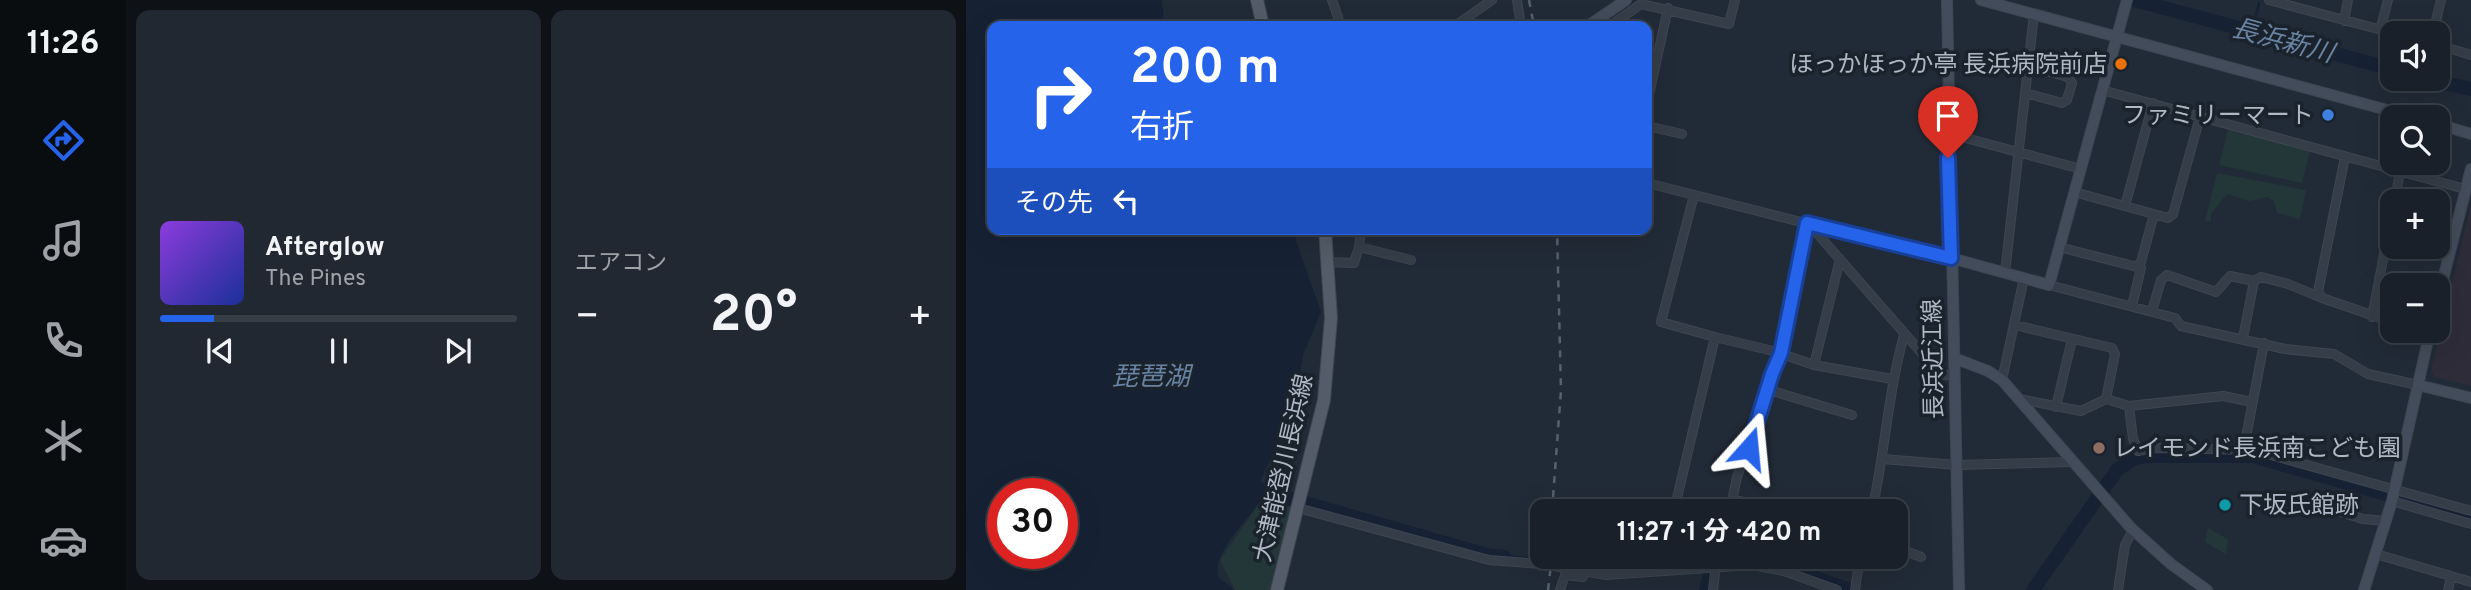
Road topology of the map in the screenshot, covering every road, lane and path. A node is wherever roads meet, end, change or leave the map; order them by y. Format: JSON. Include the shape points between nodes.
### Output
{"nodes":[{"id":1,"x":1257,"y":0,"type":"edge"},
{"id":2,"x":1332,"y":0,"type":"edge"},
{"id":3,"x":1492,"y":0,"type":"edge"},
{"id":4,"x":1517,"y":0,"type":"edge"},
{"id":5,"x":1626,"y":0,"type":"edge"},
{"id":6,"x":1735,"y":0,"type":"edge"},
{"id":7,"x":1947,"y":0,"type":"edge"},
{"id":8,"x":1981,"y":0,"type":"edge"},
{"id":9,"x":2127,"y":0,"type":"edge"},
{"id":10,"x":2269,"y":0,"type":"edge"},
{"id":11,"x":2308,"y":0,"type":"edge"},
{"id":12,"x":2348,"y":0,"type":"edge"},
{"id":13,"x":2388,"y":0,"type":"edge"},
{"id":14,"x":2441,"y":0,"type":"edge"},
{"id":15,"x":1668,"y":8,"type":"junction"},
{"id":16,"x":2305,"y":10,"type":"junction"},
{"id":17,"x":2034,"y":14,"type":"junction"},
{"id":18,"x":1262,"y":21,"type":"edge"},
{"id":19,"x":1339,"y":21,"type":"edge"},
{"id":20,"x":1462,"y":21,"type":"edge"},
{"id":21,"x":1520,"y":21,"type":"edge"},
{"id":22,"x":1595,"y":21,"type":"edge"},
{"id":23,"x":1617,"y":21,"type":"edge"},
{"id":24,"x":2344,"y":21,"type":"junction"},
{"id":25,"x":2382,"y":21,"type":"edge"},
{"id":26,"x":2436,"y":21,"type":"edge"},
{"id":27,"x":2380,"y":30,"type":"edge"},
{"id":28,"x":2119,"y":31,"type":"junction"},
{"id":29,"x":2450,"y":49,"type":"edge"},
{"id":30,"x":2471,"y":55,"type":"edge"},
{"id":31,"x":2028,"y":66,"type":"junction"},
{"id":32,"x":1652,"y":81,"type":"edge"},
{"id":33,"x":2102,"y":90,"type":"junction"},
{"id":34,"x":2025,"y":93,"type":"junction"},
{"id":35,"x":2153,"y":103,"type":"junction"},
{"id":36,"x":2380,"y":107,"type":"edge"},
{"id":37,"x":2200,"y":117,"type":"junction"},
{"id":38,"x":1652,"y":126,"type":"edge"},
{"id":39,"x":2450,"y":128,"type":"edge"},
{"id":40,"x":1947,"y":133,"type":"junction"},
{"id":41,"x":1682,"y":134,"type":"dead end"},
{"id":42,"x":2471,"y":134,"type":"edge"},
{"id":43,"x":2018,"y":153,"type":"junction"},
{"id":44,"x":2346,"y":157,"type":"junction"},
{"id":45,"x":2380,"y":166,"type":"edge"},
{"id":46,"x":2081,"y":169,"type":"junction"},
{"id":47,"x":2471,"y":169,"type":"edge"},
{"id":48,"x":2414,"y":175,"type":"edge"},
{"id":49,"x":1652,"y":184,"type":"edge"},
{"id":50,"x":2465,"y":189,"type":"junction"},
{"id":51,"x":2074,"y":192,"type":"junction"},
{"id":52,"x":1694,"y":195,"type":"junction"},
{"id":53,"x":2125,"y":206,"type":"junction"},
{"id":54,"x":2154,"y":214,"type":"junction"},
{"id":55,"x":1808,"y":223,"type":"junction"},
{"id":56,"x":1326,"y":235,"type":"edge"},
{"id":57,"x":1360,"y":235,"type":"edge"},
{"id":58,"x":1359,"y":247,"type":"junction"},
{"id":59,"x":2059,"y":247,"type":"junction"},
{"id":60,"x":1951,"y":258,"type":"junction"},
{"id":61,"x":1840,"y":259,"type":"junction"},
{"id":62,"x":2383,"y":259,"type":"edge"},
{"id":63,"x":1411,"y":260,"type":"dead end"},
{"id":64,"x":1328,"y":261,"type":"junction"},
{"id":65,"x":2136,"y":267,"type":"junction"},
{"id":66,"x":2005,"y":273,"type":"junction"},
{"id":67,"x":2444,"y":273,"type":"edge"},
{"id":68,"x":2024,"y":278,"type":"junction"},
{"id":69,"x":2254,"y":281,"type":"junction"},
{"id":70,"x":2049,"y":285,"type":"junction"},
{"id":71,"x":2322,"y":298,"type":"junction"},
{"id":72,"x":2132,"y":306,"type":"junction"},
{"id":73,"x":2152,"y":311,"type":"junction"},
{"id":74,"x":2372,"y":317,"type":"junction"},
{"id":75,"x":2380,"y":319,"type":"edge"},
{"id":76,"x":2015,"y":325,"type":"junction"},
{"id":77,"x":1905,"y":335,"type":"junction"},
{"id":78,"x":1715,"y":337,"type":"junction"},
{"id":79,"x":2243,"y":338,"type":"junction"},
{"id":80,"x":2072,"y":339,"type":"junction"},
{"id":81,"x":2264,"y":343,"type":"junction"},
{"id":82,"x":2427,"y":343,"type":"edge"},
{"id":83,"x":1781,"y":353,"type":"junction"},
{"id":84,"x":1954,"y":358,"type":"junction"},
{"id":85,"x":1814,"y":365,"type":"junction"},
{"id":86,"x":1954,"y":376,"type":"junction"},
{"id":87,"x":1892,"y":379,"type":"junction"},
{"id":88,"x":2002,"y":380,"type":"junction"},
{"id":89,"x":2418,"y":385,"type":"junction"},
{"id":90,"x":1769,"y":390,"type":"junction"},
{"id":91,"x":2019,"y":398,"type":"junction"},
{"id":92,"x":2471,"y":398,"type":"edge"},
{"id":93,"x":2106,"y":399,"type":"junction"},
{"id":94,"x":2252,"y":402,"type":"junction"},
{"id":95,"x":2129,"y":406,"type":"junction"},
{"id":96,"x":2056,"y":407,"type":"junction"},
{"id":97,"x":1852,"y":415,"type":"dead end"},
{"id":98,"x":2244,"y":449,"type":"junction"},
{"id":99,"x":1883,"y":459,"type":"junction"},
{"id":100,"x":2071,"y":462,"type":"junction"},
{"id":101,"x":1957,"y":465,"type":"junction"},
{"id":102,"x":2394,"y":496,"type":"junction"},
{"id":103,"x":1677,"y":499,"type":"edge"},
{"id":104,"x":1733,"y":499,"type":"edge"},
{"id":105,"x":1874,"y":499,"type":"edge"},
{"id":106,"x":2311,"y":503,"type":"dead end"},
{"id":107,"x":1299,"y":504,"type":"junction"},
{"id":108,"x":2471,"y":511,"type":"edge"},
{"id":109,"x":2386,"y":521,"type":"junction"},
{"id":110,"x":2471,"y":524,"type":"edge"},
{"id":111,"x":2133,"y":530,"type":"junction"},
{"id":112,"x":1908,"y":552,"type":"edge"},
{"id":113,"x":2376,"y":554,"type":"junction"},
{"id":114,"x":1921,"y":557,"type":"dead end"},
{"id":115,"x":1635,"y":569,"type":"edge"},
{"id":116,"x":1715,"y":569,"type":"edge"},
{"id":117,"x":1773,"y":569,"type":"edge"},
{"id":118,"x":1858,"y":569,"type":"edge"},
{"id":119,"x":1606,"y":575,"type":"junction"},
{"id":120,"x":2451,"y":576,"type":"junction"},
{"id":121,"x":2471,"y":582,"type":"edge"},
{"id":122,"x":1856,"y":589,"type":"edge"},
{"id":123,"x":1277,"y":590,"type":"edge"},
{"id":124,"x":1560,"y":590,"type":"edge"},
{"id":125,"x":1713,"y":590,"type":"edge"},
{"id":126,"x":1837,"y":590,"type":"edge"},
{"id":127,"x":1959,"y":590,"type":"edge"},
{"id":128,"x":2118,"y":590,"type":"edge"},
{"id":129,"x":2207,"y":590,"type":"edge"},
{"id":130,"x":2364,"y":590,"type":"edge"},
{"id":131,"x":2448,"y":590,"type":"edge"}],
"edges":[{"from":1,"to":18,"type":"main road"},
{"from":2,"to":19,"type":"street"},
{"from":3,"to":20,"type":"street"},
{"from":4,"to":21,"type":"street"},
{"from":5,"to":22,"type":"street"},
{"from":6,"to":15,"type":"street","via":[[1730,24]]},
{"from":7,"to":40,"type":"street","name":"長浜近江線"},
{"from":8,"to":17,"type":"street"},
{"from":9,"to":28,"type":"street"},
{"from":10,"to":16,"type":"street"},
{"from":11,"to":16,"type":"street"},
{"from":12,"to":24,"type":"street"},
{"from":13,"to":25,"type":"street"},
{"from":14,"to":26,"type":"street"},
{"from":15,"to":23,"type":"street","via":[[1641,4]]},
{"from":15,"to":32,"type":"street"},
{"from":16,"to":24,"type":"street"},
{"from":17,"to":28,"type":"street"},
{"from":17,"to":31,"type":"street"},
{"from":24,"to":27,"type":"street"},
{"from":28,"to":33,"type":"street"},
{"from":28,"to":36,"type":"street"},
{"from":29,"to":30,"type":"street"},
{"from":31,"to":34,"type":"street"},
{"from":31,"to":34,"type":"street","via":[[2068,77],[2072,83],[2062,103]]},
{"from":33,"to":35,"type":"street"},
{"from":33,"to":46,"type":"street"},
{"from":34,"to":43,"type":"street"},
{"from":35,"to":37,"type":"street"},
{"from":35,"to":53,"type":"street"},
{"from":37,"to":44,"type":"street"},
{"from":37,"to":54,"type":"street","via":[[2173,214],[2168,218]]},
{"from":38,"to":41,"type":"street"},
{"from":39,"to":42,"type":"street"},
{"from":40,"to":43,"type":"street"},
{"from":40,"to":60,"type":"street","name":"長浜近江線"},
{"from":43,"to":46,"type":"street"},
{"from":43,"to":66,"type":"street"},
{"from":44,"to":45,"type":"street"},
{"from":44,"to":71,"type":"street","via":[[2320,278]]},
{"from":46,"to":51,"type":"street"},
{"from":47,"to":50,"type":"street"},
{"from":48,"to":50,"type":"street"},
{"from":49,"to":52,"type":"street"},
{"from":50,"to":67,"type":"street"},
{"from":51,"to":53,"type":"street"},
{"from":51,"to":59,"type":"street"},
{"from":52,"to":55,"type":"street"},
{"from":52,"to":78,"type":"street","via":[[1661,322]]},
{"from":53,"to":54,"type":"street"},
{"from":54,"to":65,"type":"street"},
{"from":55,"to":60,"type":"street"},
{"from":55,"to":61,"type":"street"},
{"from":55,"to":83,"type":"street"},
{"from":56,"to":64,"type":"main road","name":"大津能登川長浜線"},
{"from":57,"to":58,"type":"street"},
{"from":58,"to":63,"type":"street"},
{"from":58,"to":64,"type":"street","via":[[1354,263]]},
{"from":59,"to":65,"type":"street"},
{"from":59,"to":70,"type":"street"},
{"from":60,"to":66,"type":"street"},
{"from":60,"to":84,"type":"street","name":"長浜近江線"},
{"from":61,"to":77,"type":"street"},
{"from":61,"to":85,"type":"street"},
{"from":62,"to":74,"type":"street"},
{"from":64,"to":107,"type":"main road","name":"大津能登川長浜線","via":[[1331,318],[1324,400]]},
{"from":65,"to":72,"type":"street","via":[[2141,268]]},
{"from":66,"to":68,"type":"street"},
{"from":68,"to":70,"type":"street"},
{"from":68,"to":76,"type":"street"},
{"from":69,"to":71,"type":"street","via":[[2261,278],[2288,284]]},
{"from":69,"to":73,"type":"street","via":[[2230,276],[2216,292],[2167,275],[2161,280]]},
{"from":69,"to":79,"type":"street"},
{"from":70,"to":72,"type":"street"},
{"from":71,"to":74,"type":"street"},
{"from":72,"to":73,"type":"street"},
{"from":73,"to":79,"type":"street","via":[[2175,318],[2181,326]]},
{"from":74,"to":75,"type":"street"},
{"from":76,"to":80,"type":"street"},
{"from":76,"to":88,"type":"street"},
{"from":77,"to":86,"type":"street","via":[[1940,374]]},
{"from":77,"to":87,"type":"street"},
{"from":78,"to":83,"type":"street"},
{"from":78,"to":103,"type":"street"},
{"from":79,"to":81,"type":"street"},
{"from":80,"to":93,"type":"street","via":[[2112,348],[2115,354]]},
{"from":80,"to":96,"type":"street"},
{"from":81,"to":89,"type":"street","via":[[2343,357],[2368,374]]},
{"from":81,"to":94,"type":"street"},
{"from":82,"to":89,"type":"street"},
{"from":83,"to":85,"type":"street"},
{"from":83,"to":90,"type":"street"},
{"from":84,"to":86,"type":"street","name":"長浜近江線"},
{"from":84,"to":88,"type":"street"},
{"from":85,"to":87,"type":"street"},
{"from":86,"to":101,"type":"street","name":"長浜近江線"},
{"from":87,"to":99,"type":"street"},
{"from":88,"to":91,"type":"street"},
{"from":89,"to":92,"type":"street"},
{"from":89,"to":102,"type":"street"},
{"from":90,"to":97,"type":"street"},
{"from":90,"to":104,"type":"street"},
{"from":91,"to":96,"type":"street"},
{"from":91,"to":100,"type":"street"},
{"from":93,"to":95,"type":"street"},
{"from":93,"to":96,"type":"street","via":[[2081,411]]},
{"from":94,"to":95,"type":"street","via":[[2222,396]]},
{"from":94,"to":98,"type":"street"},
{"from":95,"to":98,"type":"street","via":[[2138,451]]},
{"from":98,"to":102,"type":"street"},
{"from":99,"to":101,"type":"street"},
{"from":99,"to":105,"type":"street"},
{"from":100,"to":101,"type":"street"},
{"from":100,"to":111,"type":"street"},
{"from":101,"to":127,"type":"street","name":"長浜近江線"},
{"from":102,"to":108,"type":"street"},
{"from":102,"to":109,"type":"street"},
{"from":102,"to":110,"type":"street"},
{"from":106,"to":109,"type":"street"},
{"from":107,"to":119,"type":"street","via":[[1471,556]]},
{"from":107,"to":123,"type":"main road","name":"大津能登川長浜線"},
{"from":109,"to":113,"type":"street"},
{"from":111,"to":128,"type":"street","via":[[2125,545]]},
{"from":111,"to":129,"type":"street"},
{"from":112,"to":114,"type":"street"},
{"from":113,"to":120,"type":"street"},
{"from":113,"to":130,"type":"street"},
{"from":115,"to":119,"type":"street"},
{"from":116,"to":125,"type":"street"},
{"from":117,"to":126,"type":"street"},
{"from":118,"to":122,"type":"street"},
{"from":119,"to":124,"type":"street","via":[[1565,575]]},
{"from":120,"to":121,"type":"street"},
{"from":120,"to":131,"type":"street"}]}
